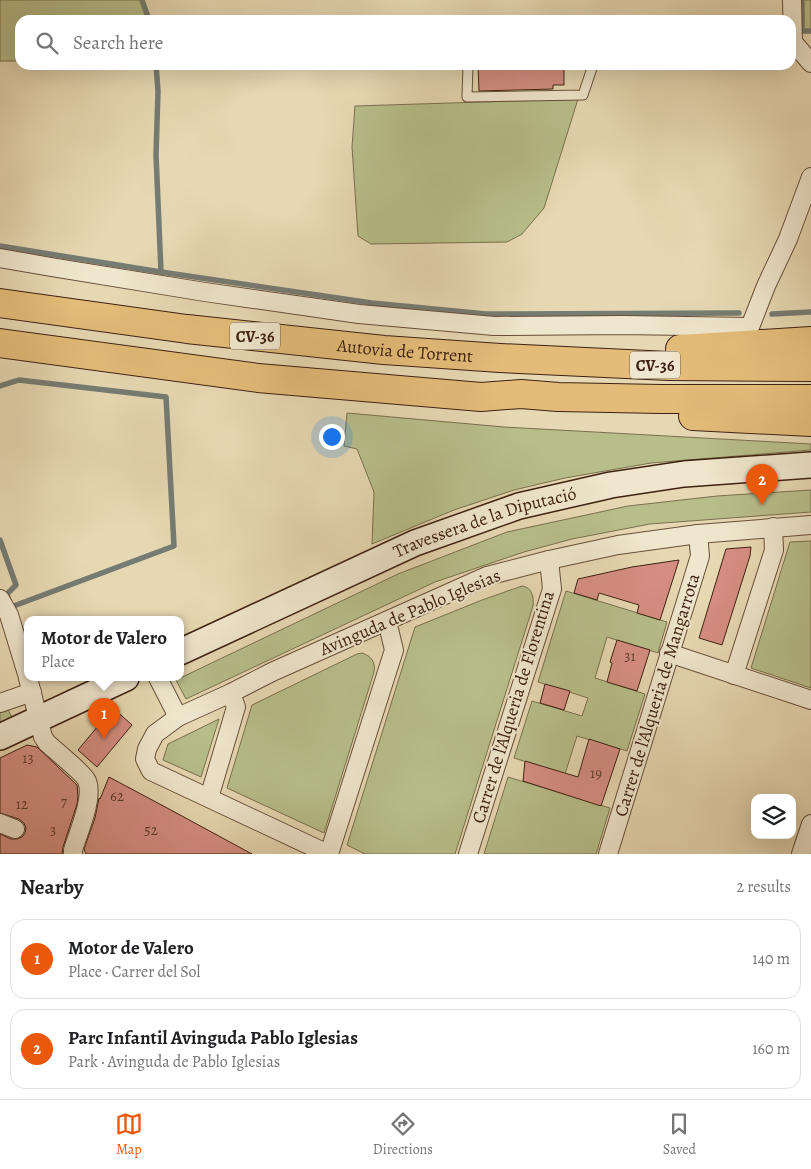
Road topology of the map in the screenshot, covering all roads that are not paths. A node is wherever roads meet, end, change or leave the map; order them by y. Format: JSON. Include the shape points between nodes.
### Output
{"nodes":[{"id":1,"x":792,"y":0,"type":"edge"},
{"id":2,"x":792,"y":15,"type":"edge"},
{"id":3,"x":796,"y":46,"type":"edge"},
{"id":4,"x":811,"y":63,"type":"edge"},
{"id":5,"x":468,"y":70,"type":"edge"},
{"id":6,"x":592,"y":70,"type":"edge"},
{"id":7,"x":811,"y":177,"type":"edge"},
{"id":8,"x":0,"y":258,"type":"edge"},
{"id":9,"x":0,"y":303,"type":"edge"},
{"id":10,"x":811,"y":341,"type":"edge"},
{"id":11,"x":0,"y":343,"type":"edge"},
{"id":12,"x":500,"y":358,"type":"junction"},
{"id":13,"x":811,"y":367,"type":"edge"},
{"id":14,"x":481,"y":397,"type":"junction"},
{"id":15,"x":811,"y":399,"type":"edge"},
{"id":16,"x":811,"y":422,"type":"edge"},
{"id":17,"x":811,"y":465,"type":"edge"},
{"id":18,"x":811,"y":525,"type":"edge"},
{"id":19,"x":773,"y":528,"type":"junction"},
{"id":20,"x":698,"y":534,"type":"junction"},
{"id":21,"x":549,"y":560,"type":"junction"},
{"id":22,"x":0,"y":599,"type":"edge"},
{"id":23,"x":386,"y":621,"type":"junction"},
{"id":24,"x":184,"y":650,"type":"edge"},
{"id":25,"x":670,"y":653,"type":"junction"},
{"id":26,"x":24,"y":665,"type":"edge"},
{"id":27,"x":734,"y":675,"type":"junction"},
{"id":28,"x":120,"y":681,"type":"edge"},
{"id":29,"x":160,"y":681,"type":"edge"},
{"id":30,"x":29,"y":682,"type":"edge"},
{"id":31,"x":231,"y":693,"type":"junction"},
{"id":32,"x":811,"y":700,"type":"edge"},
{"id":33,"x":0,"y":703,"type":"edge"},
{"id":34,"x":178,"y":717,"type":"junction"},
{"id":35,"x":39,"y":719,"type":"junction"},
{"id":36,"x":0,"y":737,"type":"edge"},
{"id":37,"x":209,"y":798,"type":"junction"},
{"id":38,"x":811,"y":824,"type":"edge"},
{"id":39,"x":73,"y":854,"type":"edge"},
{"id":40,"x":328,"y":854,"type":"edge"},
{"id":41,"x":468,"y":854,"type":"edge"},
{"id":42,"x":608,"y":854,"type":"edge"},
{"id":43,"x":801,"y":854,"type":"edge"}],
"edges":[{"from":1,"to":2,"type":"street"},
{"from":3,"to":4,"type":"street"},
{"from":5,"to":6,"type":"lane","via":[[468,97],[584,95]]},
{"from":7,"to":8,"type":"street","via":[[750,326],[485,325],[359,314]]},
{"from":9,"to":12,"type":"highway","name":"Autovia de Torrent","number":"CV-36","via":[[187,329],[384,350]]},
{"from":10,"to":12,"type":"highway"},
{"from":11,"to":14,"type":"highway","number":"CV-36","via":[[258,378]]},
{"from":12,"to":13,"type":"highway","name":"Autovia de Torrent","number":"CV-36","via":[[670,366]]},
{"from":14,"to":15,"type":"highway","number":"CV-36","via":[[521,394],[662,399]]},
{"from":14,"to":16,"type":"highway","via":[[522,408]]},
{"from":17,"to":24,"type":"street","name":"Travessera de la Diputació","via":[[684,474],[611,485],[518,506],[415,542]]},
{"from":18,"to":19,"type":"street","name":"Avinguda de Pablo Iglesias"},
{"from":19,"to":20,"type":"street","name":"Avinguda de Pablo Iglesias"},
{"from":19,"to":27,"type":"street","via":[[774,550]]},
{"from":20,"to":21,"type":"street","name":"Avinguda de Pablo Iglesias","via":[[618,545]]},
{"from":20,"to":25,"type":"street","name":"Carrer de l'Alqueria de Mangarrota","via":[[700,556]]},
{"from":21,"to":23,"type":"street","name":"Avinguda de Pablo Iglesias","via":[[487,576]]},
{"from":21,"to":41,"type":"street","name":"Carrer de l'Alqueria de Florentina","via":[[552,588]]},
{"from":22,"to":26,"type":"street","via":[[9,615]]},
{"from":23,"to":31,"type":"street","name":"Avinguda de Pablo Iglesias"},
{"from":23,"to":40,"type":"street","via":[[394,650]]},
{"from":25,"to":27,"type":"street"},
{"from":25,"to":42,"type":"street","name":"Carrer de l'Alqueria de Mangarrota"},
{"from":27,"to":32,"type":"street"},
{"from":28,"to":35,"type":"street"},
{"from":29,"to":34,"type":"street"},
{"from":30,"to":33,"type":"street"},
{"from":30,"to":35,"type":"street"},
{"from":31,"to":34,"type":"street","name":"Avinguda de Pablo Iglesias"},
{"from":31,"to":37,"type":"street","via":[[236,707]]},
{"from":34,"to":37,"type":"street","name":"Avinguda de Pablo Iglesias","via":[[155,734],[145,759],[151,771]]},
{"from":35,"to":36,"type":"street"},
{"from":35,"to":39,"type":"street","via":[[43,737],[87,780],[88,802]]},
{"from":37,"to":40,"type":"street"},
{"from":38,"to":43,"type":"street"}]}
